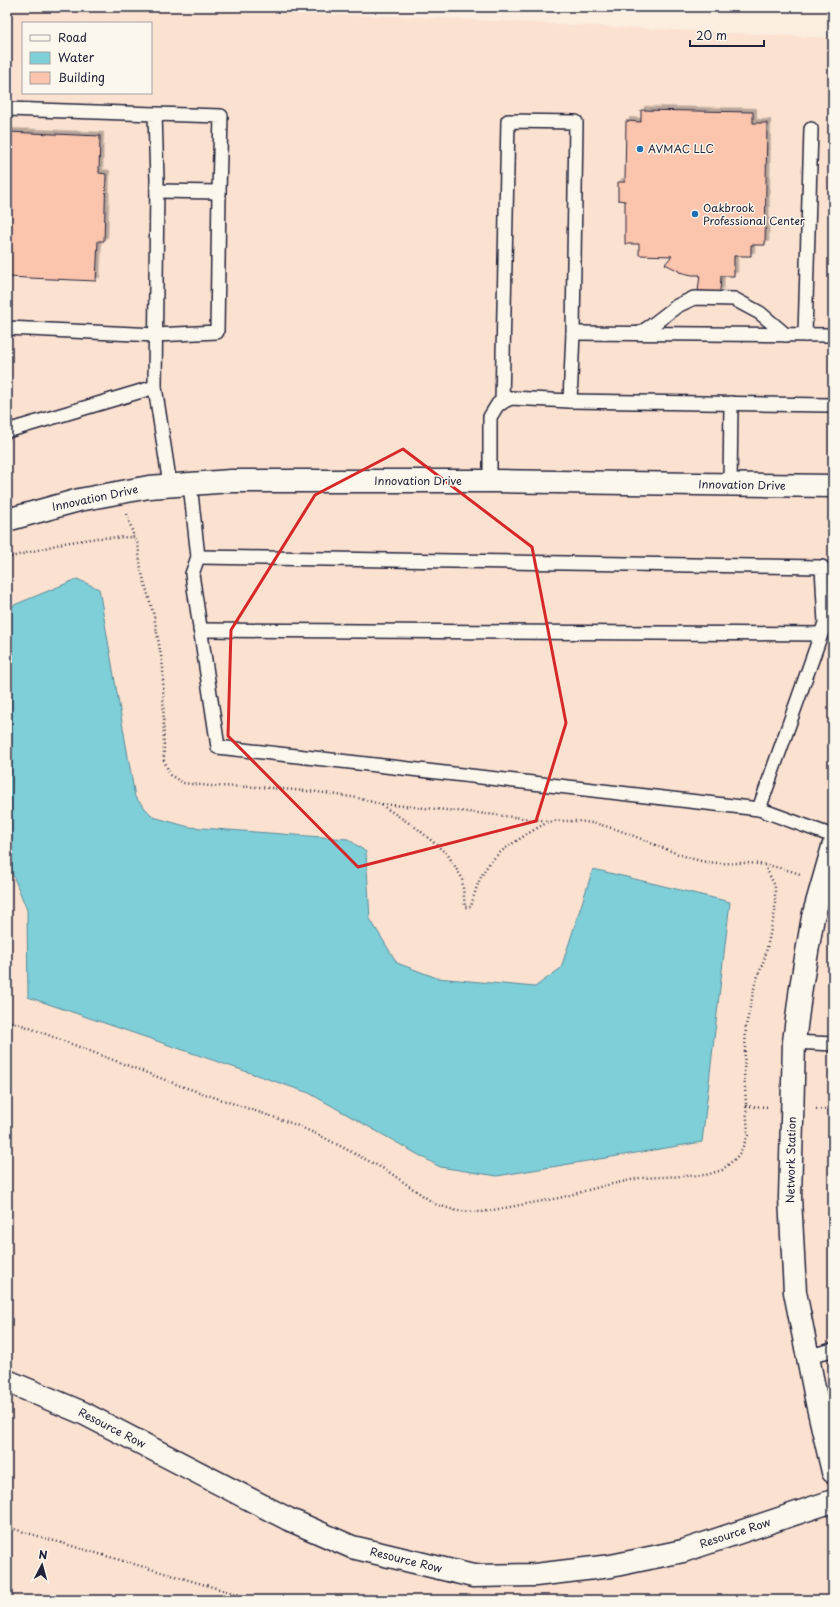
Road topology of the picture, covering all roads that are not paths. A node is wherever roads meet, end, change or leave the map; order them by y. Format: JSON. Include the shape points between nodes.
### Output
{"nodes":[{"id":1,"x":7,"y":109,"type":"edge"},
{"id":2,"x":155,"y":114,"type":"junction"},
{"id":3,"x":811,"y":129,"type":"dead end"},
{"id":4,"x":157,"y":191,"type":"junction"},
{"id":5,"x":219,"y":192,"type":"junction"},
{"id":6,"x":7,"y":328,"type":"edge"},
{"id":7,"x":573,"y":333,"type":"junction"},
{"id":8,"x":639,"y":333,"type":"junction"},
{"id":9,"x":156,"y":335,"type":"junction"},
{"id":10,"x":786,"y":335,"type":"junction"},
{"id":11,"x":805,"y":335,"type":"junction"},
{"id":12,"x":833,"y":335,"type":"edge"},
{"id":13,"x":155,"y":387,"type":"junction"},
{"id":14,"x":570,"y":401,"type":"junction"},
{"id":15,"x":502,"y":403,"type":"junction"},
{"id":16,"x":731,"y":403,"type":"junction"},
{"id":17,"x":833,"y":403,"type":"edge"},
{"id":18,"x":7,"y":431,"type":"edge"},
{"id":19,"x":490,"y":481,"type":"junction"},
{"id":20,"x":180,"y":485,"type":"junction"},
{"id":21,"x":730,"y":485,"type":"junction"},
{"id":22,"x":833,"y":486,"type":"edge"},
{"id":23,"x":7,"y":520,"type":"edge"},
{"id":24,"x":198,"y":557,"type":"junction"},
{"id":25,"x":200,"y":630,"type":"junction"},
{"id":26,"x":821,"y":634,"type":"junction"},
{"id":27,"x":758,"y":809,"type":"junction"},
{"id":28,"x":833,"y":836,"type":"edge"},
{"id":29,"x":833,"y":848,"type":"edge"},
{"id":30,"x":794,"y":1042,"type":"junction"},
{"id":31,"x":833,"y":1044,"type":"edge"},
{"id":32,"x":833,"y":1350,"type":"edge"},
{"id":33,"x":808,"y":1356,"type":"junction"},
{"id":34,"x":7,"y":1381,"type":"edge"},
{"id":35,"x":833,"y":1472,"type":"edge"},
{"id":36,"x":833,"y":1501,"type":"edge"}],
"edges":[{"from":1,"to":2,"type":"lane"},
{"from":2,"to":4,"type":"lane"},
{"from":2,"to":5,"type":"lane","via":[[221,116]]},
{"from":3,"to":11,"type":"lane"},
{"from":4,"to":5,"type":"lane"},
{"from":4,"to":9,"type":"lane"},
{"from":5,"to":9,"type":"lane","via":[[217,332]]},
{"from":6,"to":9,"type":"lane"},
{"from":7,"to":8,"type":"lane"},
{"from":7,"to":14,"type":"lane"},
{"from":7,"to":15,"type":"lane","via":[[576,122],[508,121]]},
{"from":8,"to":10,"type":"lane"},
{"from":8,"to":10,"type":"lane","via":[[677,306],[694,298],[734,299],[760,313]]},
{"from":9,"to":13,"type":"lane"},
{"from":10,"to":11,"type":"lane"},
{"from":11,"to":12,"type":"lane"},
{"from":13,"to":18,"type":"lane"},
{"from":13,"to":20,"type":"lane"},
{"from":14,"to":15,"type":"lane","via":[[511,398]]},
{"from":14,"to":16,"type":"lane"},
{"from":15,"to":19,"type":"lane","via":[[498,404],[490,417]]},
{"from":16,"to":17,"type":"lane"},
{"from":16,"to":21,"type":"lane"},
{"from":19,"to":20,"type":"street","name":"Innovation Drive","via":[[231,481]]},
{"from":19,"to":21,"type":"street","name":"Innovation Drive"},
{"from":20,"to":23,"type":"street","name":"Innovation Drive","via":[[149,487],[79,500]]},
{"from":20,"to":24,"type":"lane"},
{"from":21,"to":22,"type":"street","name":"Innovation Drive"},
{"from":24,"to":25,"type":"lane","via":[[192,574]]},
{"from":24,"to":26,"type":"lane","via":[[822,567],[825,623]]},
{"from":25,"to":26,"type":"lane"},
{"from":25,"to":27,"type":"lane","via":[[218,747]]},
{"from":26,"to":27,"type":"lane"},
{"from":27,"to":28,"type":"lane"},
{"from":29,"to":30,"type":"street","name":"Network Station","via":[[813,917],[800,988]]},
{"from":30,"to":31,"type":"lane"},
{"from":30,"to":33,"type":"street","name":"Network Station","via":[[790,1198],[795,1292]]},
{"from":32,"to":33,"type":"lane"},
{"from":33,"to":35,"type":"street","name":"Network Station"},
{"from":34,"to":36,"type":"street","name":"Resource Row","via":[[84,1413],[288,1519],[352,1547],[473,1576],[535,1575],[612,1566],[682,1551]]}]}
